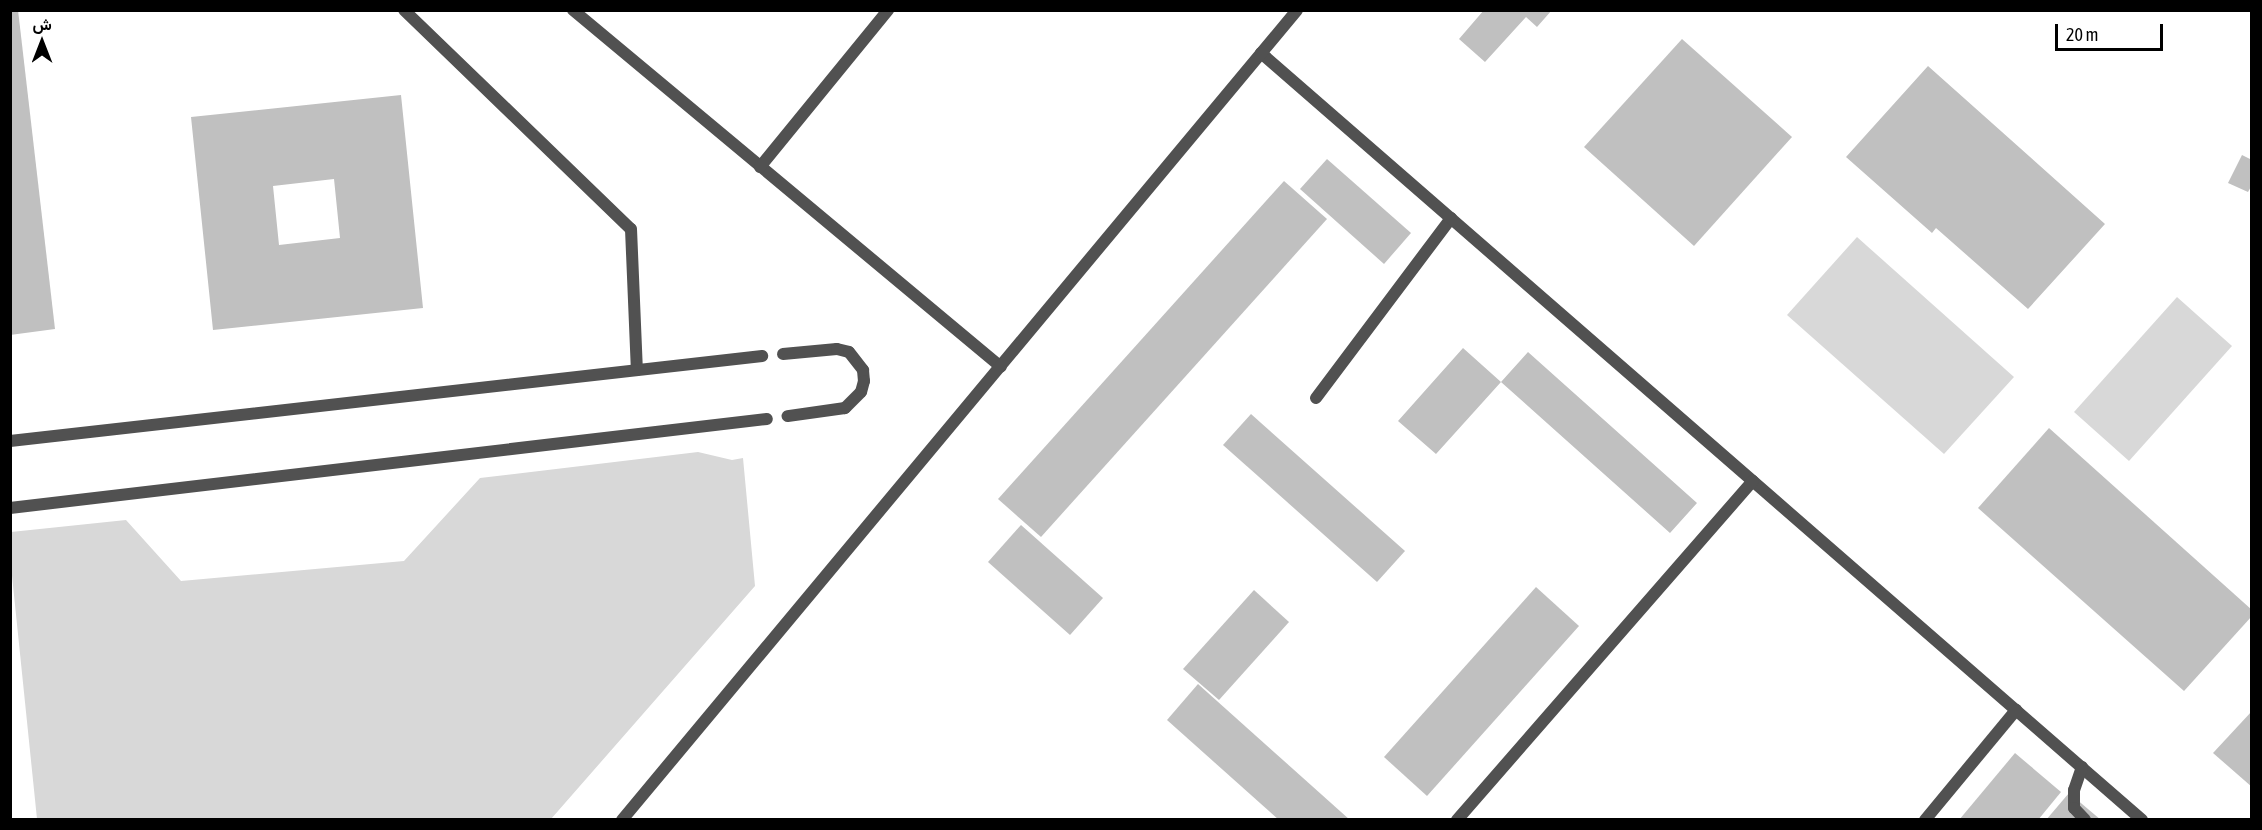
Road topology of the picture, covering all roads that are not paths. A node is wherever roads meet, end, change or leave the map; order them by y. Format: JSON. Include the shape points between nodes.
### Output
{"nodes":[{"id":1,"x":404,"y":10,"type":"edge"},
{"id":2,"x":573,"y":10,"type":"edge"},
{"id":3,"x":888,"y":10,"type":"edge"},
{"id":4,"x":1297,"y":10,"type":"edge"},
{"id":5,"x":1262,"y":52,"type":"junction"},
{"id":6,"x":760,"y":167,"type":"junction"},
{"id":7,"x":1451,"y":218,"type":"junction"},
{"id":8,"x":783,"y":354,"type":"dead end"},
{"id":9,"x":762,"y":356,"type":"dead end"},
{"id":10,"x":1001,"y":367,"type":"junction"},
{"id":11,"x":637,"y":370,"type":"junction"},
{"id":12,"x":1316,"y":398,"type":"dead end"},
{"id":13,"x":788,"y":416,"type":"dead end"},
{"id":14,"x":767,"y":419,"type":"dead end"},
{"id":15,"x":10,"y":441,"type":"edge"},
{"id":16,"x":1753,"y":481,"type":"junction"},
{"id":17,"x":10,"y":508,"type":"edge"},
{"id":18,"x":2016,"y":710,"type":"junction"},
{"id":19,"x":2082,"y":767,"type":"junction"},
{"id":20,"x":622,"y":819,"type":"edge"},
{"id":21,"x":1457,"y":819,"type":"edge"},
{"id":22,"x":1925,"y":819,"type":"edge"},
{"id":23,"x":2085,"y":819,"type":"edge"},
{"id":24,"x":2142,"y":819,"type":"edge"}],
"edges":[{"from":1,"to":11,"type":"street","via":[[631,229]]},
{"from":2,"to":6,"type":"street"},
{"from":3,"to":6,"type":"street"},
{"from":4,"to":5,"type":"street"},
{"from":5,"to":7,"type":"street"},
{"from":5,"to":10,"type":"street"},
{"from":6,"to":10,"type":"street"},
{"from":7,"to":12,"type":"street"},
{"from":7,"to":16,"type":"street"},
{"from":8,"to":13,"type":"street","via":[[837,349],[849,352],[863,370],[864,381],[861,392],[845,408]]},
{"from":9,"to":11,"type":"street"},
{"from":10,"to":20,"type":"street"},
{"from":11,"to":15,"type":"street"},
{"from":14,"to":17,"type":"street"},
{"from":16,"to":18,"type":"street"},
{"from":16,"to":21,"type":"street"},
{"from":18,"to":19,"type":"street"},
{"from":18,"to":22,"type":"street"},
{"from":19,"to":23,"type":"street","via":[[2074,790],[2074,808]]},
{"from":19,"to":24,"type":"street"}]}
